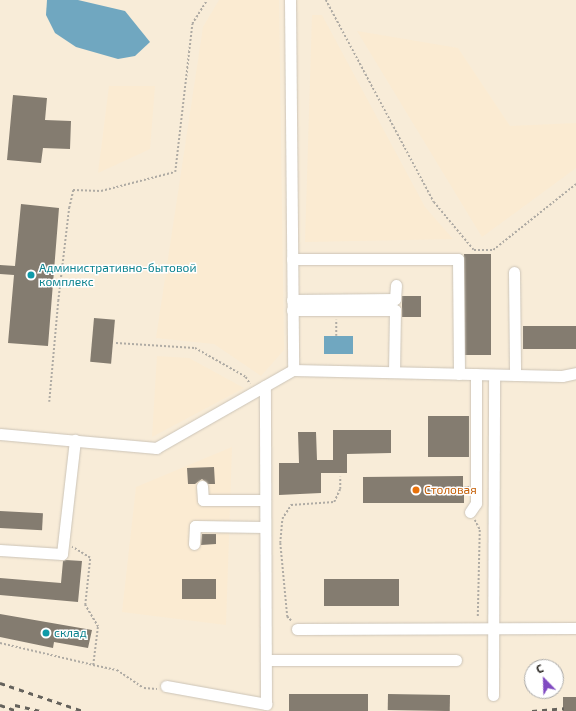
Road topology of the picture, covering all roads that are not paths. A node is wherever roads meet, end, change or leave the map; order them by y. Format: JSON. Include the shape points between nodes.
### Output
{"nodes":[{"id":1,"x":290,"y":0,"type":"edge"},
{"id":2,"x":292,"y":260,"type":"junction"},
{"id":3,"x":514,"y":272,"type":"dead end"},
{"id":4,"x":396,"y":285,"type":"dead end"},
{"id":5,"x":292,"y":305,"type":"junction"},
{"id":6,"x":292,"y":370,"type":"junction"},
{"id":7,"x":394,"y":372,"type":"junction"},
{"id":8,"x":576,"y":373,"type":"edge"},
{"id":9,"x":458,"y":374,"type":"junction"},
{"id":10,"x":476,"y":374,"type":"junction"},
{"id":11,"x":494,"y":375,"type":"junction"},
{"id":12,"x":515,"y":375,"type":"junction"},
{"id":13,"x":265,"y":386,"type":"junction"},
{"id":14,"x":0,"y":434,"type":"edge"},
{"id":15,"x":75,"y":440,"type":"junction"},
{"id":16,"x":202,"y":486,"type":"dead end"},
{"id":17,"x":265,"y":500,"type":"junction"},
{"id":18,"x":470,"y":512,"type":"road end"},
{"id":19,"x":265,"y":527,"type":"junction"},
{"id":20,"x":194,"y":544,"type":"dead end"},
{"id":21,"x":0,"y":550,"type":"edge"},
{"id":22,"x":492,"y":627,"type":"junction"},
{"id":23,"x":576,"y":628,"type":"edge"},
{"id":24,"x":297,"y":629,"type":"road end"},
{"id":25,"x":266,"y":660,"type":"junction"},
{"id":26,"x":456,"y":660,"type":"dead end"},
{"id":27,"x":163,"y":688,"type":"road end"},
{"id":28,"x":493,"y":695,"type":"dead end"}],
"edges":[{"from":1,"to":2,"type":"street"},
{"from":2,"to":5,"type":"street"},
{"from":2,"to":9,"type":"street","via":[[458,259]]},
{"from":3,"to":12,"type":"street"},
{"from":4,"to":5,"type":"street","via":[[395,299]]},
{"from":5,"to":6,"type":"street"},
{"from":5,"to":7,"type":"street","via":[[336,310],[395,310]]},
{"from":6,"to":7,"type":"street"},
{"from":6,"to":13,"type":"street"},
{"from":7,"to":9,"type":"street"},
{"from":8,"to":12,"type":"street","via":[[562,376]]},
{"from":9,"to":10,"type":"street"},
{"from":10,"to":11,"type":"street"},
{"from":10,"to":18,"type":"street","via":[[476,503]]},
{"from":11,"to":12,"type":"street"},
{"from":11,"to":22,"type":"street"},
{"from":13,"to":15,"type":"street","via":[[156,448]]},
{"from":13,"to":17,"type":"street"},
{"from":14,"to":15,"type":"street"},
{"from":15,"to":21,"type":"street","via":[[62,554]]},
{"from":16,"to":17,"type":"street","via":[[203,500]]},
{"from":17,"to":19,"type":"street"},
{"from":19,"to":20,"type":"street","via":[[195,526]]},
{"from":19,"to":25,"type":"street"},
{"from":22,"to":23,"type":"street"},
{"from":22,"to":24,"type":"street"},
{"from":22,"to":28,"type":"street"},
{"from":25,"to":26,"type":"street"},
{"from":25,"to":27,"type":"street","via":[[266,704]]}]}
